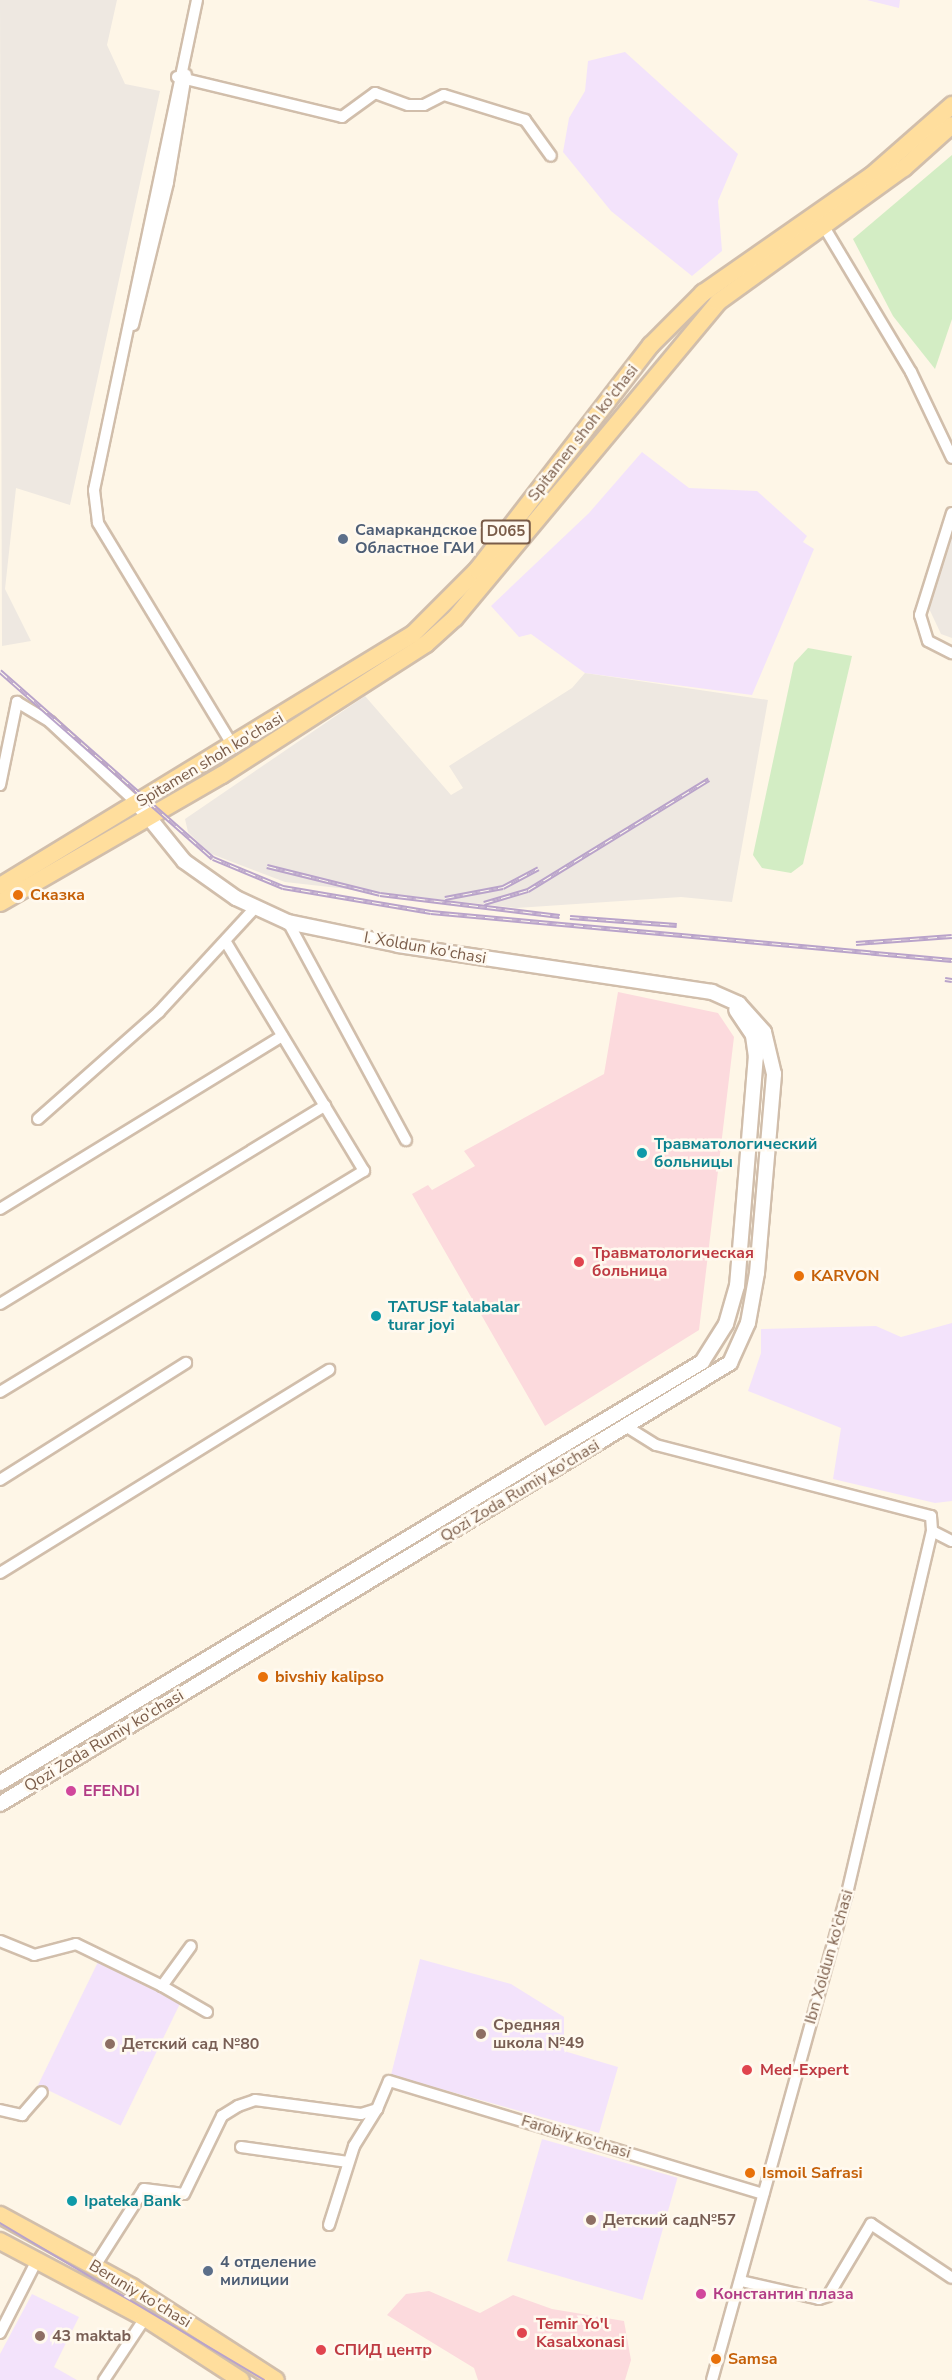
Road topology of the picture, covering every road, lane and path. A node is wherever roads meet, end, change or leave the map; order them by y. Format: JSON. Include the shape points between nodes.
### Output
{"nodes":[{"id":1,"x":197,"y":0,"type":"edge"},
{"id":2,"x":181,"y":78,"type":"junction"},
{"id":3,"x":952,"y":105,"type":"edge"},
{"id":4,"x":952,"y":125,"type":"edge"},
{"id":5,"x":551,"y":156,"type":"dead end"},
{"id":6,"x":823,"y":225,"type":"junction"},
{"id":7,"x":952,"y":458,"type":"edge"},
{"id":8,"x":952,"y":513,"type":"edge"},
{"id":9,"x":952,"y":652,"type":"edge"},
{"id":10,"x":234,"y":748,"type":"junction"},
{"id":11,"x":0,"y":785,"type":"edge"},
{"id":12,"x":137,"y":803,"type":"junction"},
{"id":13,"x":148,"y":819,"type":"junction"},
{"id":14,"x":2,"y":880,"type":"edge"},
{"id":15,"x":0,"y":903,"type":"edge"},
{"id":16,"x":255,"y":908,"type":"junction"},
{"id":17,"x":288,"y":922,"type":"junction"},
{"id":18,"x":227,"y":944,"type":"junction"},
{"id":19,"x":725,"y":997,"type":"junction"},
{"id":20,"x":750,"y":1013,"type":"joint"},
{"id":21,"x":282,"y":1036,"type":"junction"},
{"id":22,"x":325,"y":1106,"type":"junction"},
{"id":23,"x":38,"y":1119,"type":"dead end"},
{"id":24,"x":406,"y":1140,"type":"dead end"},
{"id":25,"x":0,"y":1209,"type":"edge"},
{"id":26,"x":0,"y":1304,"type":"edge"},
{"id":27,"x":186,"y":1363,"type":"dead end"},
{"id":28,"x":329,"y":1370,"type":"dead end"},
{"id":29,"x":0,"y":1392,"type":"edge"},
{"id":30,"x":627,"y":1427,"type":"junction"},
{"id":31,"x":0,"y":1480,"type":"edge"},
{"id":32,"x":932,"y":1531,"type":"junction"},
{"id":33,"x":952,"y":1541,"type":"edge"},
{"id":34,"x":0,"y":1573,"type":"edge"},
{"id":35,"x":0,"y":1783,"type":"edge"},
{"id":36,"x":0,"y":1804,"type":"edge"},
{"id":37,"x":0,"y":1941,"type":"edge"},
{"id":38,"x":191,"y":1946,"type":"dead end"},
{"id":39,"x":162,"y":1986,"type":"junction"},
{"id":40,"x":207,"y":2012,"type":"dead end"},
{"id":41,"x":42,"y":2091,"type":"dead end"},
{"id":42,"x":377,"y":2109,"type":"junction"},
{"id":43,"x":0,"y":2110,"type":"edge"},
{"id":44,"x":241,"y":2147,"type":"dead end"},
{"id":45,"x":348,"y":2162,"type":"junction"},
{"id":46,"x":763,"y":2194,"type":"junction"},
{"id":47,"x":0,"y":2215,"type":"edge"},
{"id":48,"x":329,"y":2225,"type":"dead end"},
{"id":49,"x":0,"y":2241,"type":"edge"},
{"id":50,"x":36,"y":2262,"type":"junction"},
{"id":51,"x":95,"y":2266,"type":"junction"},
{"id":52,"x":952,"y":2278,"type":"edge"},
{"id":53,"x":741,"y":2281,"type":"junction"},
{"id":54,"x":145,"y":2318,"type":"junction"},
{"id":55,"x":0,"y":2333,"type":"edge"},
{"id":56,"x":104,"y":2380,"type":"edge"},
{"id":57,"x":242,"y":2380,"type":"edge"},
{"id":58,"x":276,"y":2380,"type":"edge"},
{"id":59,"x":712,"y":2380,"type":"edge"}],
"edges":[{"from":1,"to":2,"type":"street"},
{"from":2,"to":5,"type":"street","via":[[342,117],[375,93],[424,105],[440,94],[525,120]]},
{"from":2,"to":10,"type":"street","via":[[146,280],[122,350],[97,459],[98,523]]},
{"from":3,"to":10,"type":"main road","name":"Spitamen shoh ko'chasi","number":"D065","via":[[871,176],[703,293],[651,345],[442,610]]},
{"from":4,"to":6,"type":"main road","name":"Spitamen shoh ko'chasi","number":"D065","via":[[904,168]]},
{"from":6,"to":7,"type":"street","via":[[911,372]]},
{"from":6,"to":13,"type":"main road","name":"Spitamen shoh ko'chasi","number":"D065","via":[[718,302],[687,334],[482,587],[426,644],[390,672]]},
{"from":8,"to":9,"type":"street","via":[[920,615],[928,641]]},
{"from":10,"to":12,"type":"main road","name":"Spitamen shoh ko'chasi","number":"D065"},
{"from":11,"to":12,"type":"street","via":[[17,702],[50,722]]},
{"from":12,"to":13,"type":"street","name":"I. Xoldun ko'chasi"},
{"from":12,"to":14,"type":"main road","name":"Spitamen shoh ko'chasi","number":"D065"},
{"from":13,"to":15,"type":"main road","name":"Spitamen shoh ko'chasi","number":"D065"},
{"from":13,"to":16,"type":"street","name":"I. Xoldun ko'chasi","via":[[183,861]]},
{"from":16,"to":17,"type":"street","name":"I. Xoldun ko'chasi"},
{"from":16,"to":18,"type":"street"},
{"from":17,"to":19,"type":"street","name":"I. Xoldun ko'chasi"},
{"from":17,"to":24,"type":"street"},
{"from":18,"to":21,"type":"street"},
{"from":18,"to":23,"type":"street","via":[[93,1074]]},
{"from":19,"to":20,"type":"street","name":"I. Xoldun ko'chasi"},
{"from":19,"to":35,"type":"street","name":"Qozi Zoda Rumiy ko'chasi","via":[[748,1026],[756,1057],[737,1286],[726,1324],[702,1362]]},
{"from":20,"to":30,"type":"street","name":"Qozi Zoda Rumiy ko'chasi","via":[[767,1043],[774,1093],[748,1323],[730,1363]]},
{"from":21,"to":22,"type":"street"},
{"from":21,"to":25,"type":"street"},
{"from":22,"to":26,"type":"street"},
{"from":22,"to":29,"type":"street","via":[[364,1171]]},
{"from":27,"to":31,"type":"street"},
{"from":28,"to":34,"type":"street"},
{"from":30,"to":32,"type":"street","via":[[656,1445],[931,1516]]},
{"from":30,"to":36,"type":"street","name":"Qozi Zoda Rumiy ko'chasi"},
{"from":32,"to":33,"type":"street"},
{"from":32,"to":46,"type":"street","name":"Ibn Xoldun ko'chasi","via":[[848,1893]]},
{"from":37,"to":39,"type":"street","via":[[34,1955],[76,1944]]},
{"from":38,"to":39,"type":"street"},
{"from":39,"to":40,"type":"street"},
{"from":41,"to":43,"type":"street","via":[[22,2115]]},
{"from":42,"to":45,"type":"street"},
{"from":42,"to":46,"type":"street","name":"Farobiy ko'chasi","via":[[389,2081]]},
{"from":42,"to":51,"type":"street","via":[[361,2114],[255,2100],[238,2106],[222,2116],[184,2194],[144,2188]]},
{"from":44,"to":45,"type":"street"},
{"from":45,"to":48,"type":"street"},
{"from":46,"to":53,"type":"street","name":"Ibn Xoldun ko'chasi"},
{"from":47,"to":51,"type":"main road","name":"Beruniy ko'chasi"},
{"from":49,"to":50,"type":"main road","name":"Beruniy ko'chasi"},
{"from":50,"to":54,"type":"main road","name":"Beruniy ko'chasi"},
{"from":50,"to":55,"type":"street"},
{"from":51,"to":58,"type":"main road","name":"Beruniy ko'chasi"},
{"from":52,"to":53,"type":"street","via":[[871,2224],[828,2296],[819,2299]]},
{"from":53,"to":59,"type":"street","name":"Ibn Xoldun ko'chasi"},
{"from":54,"to":56,"type":"street"},
{"from":54,"to":57,"type":"main road","name":"Beruniy ko'chasi"}]}
